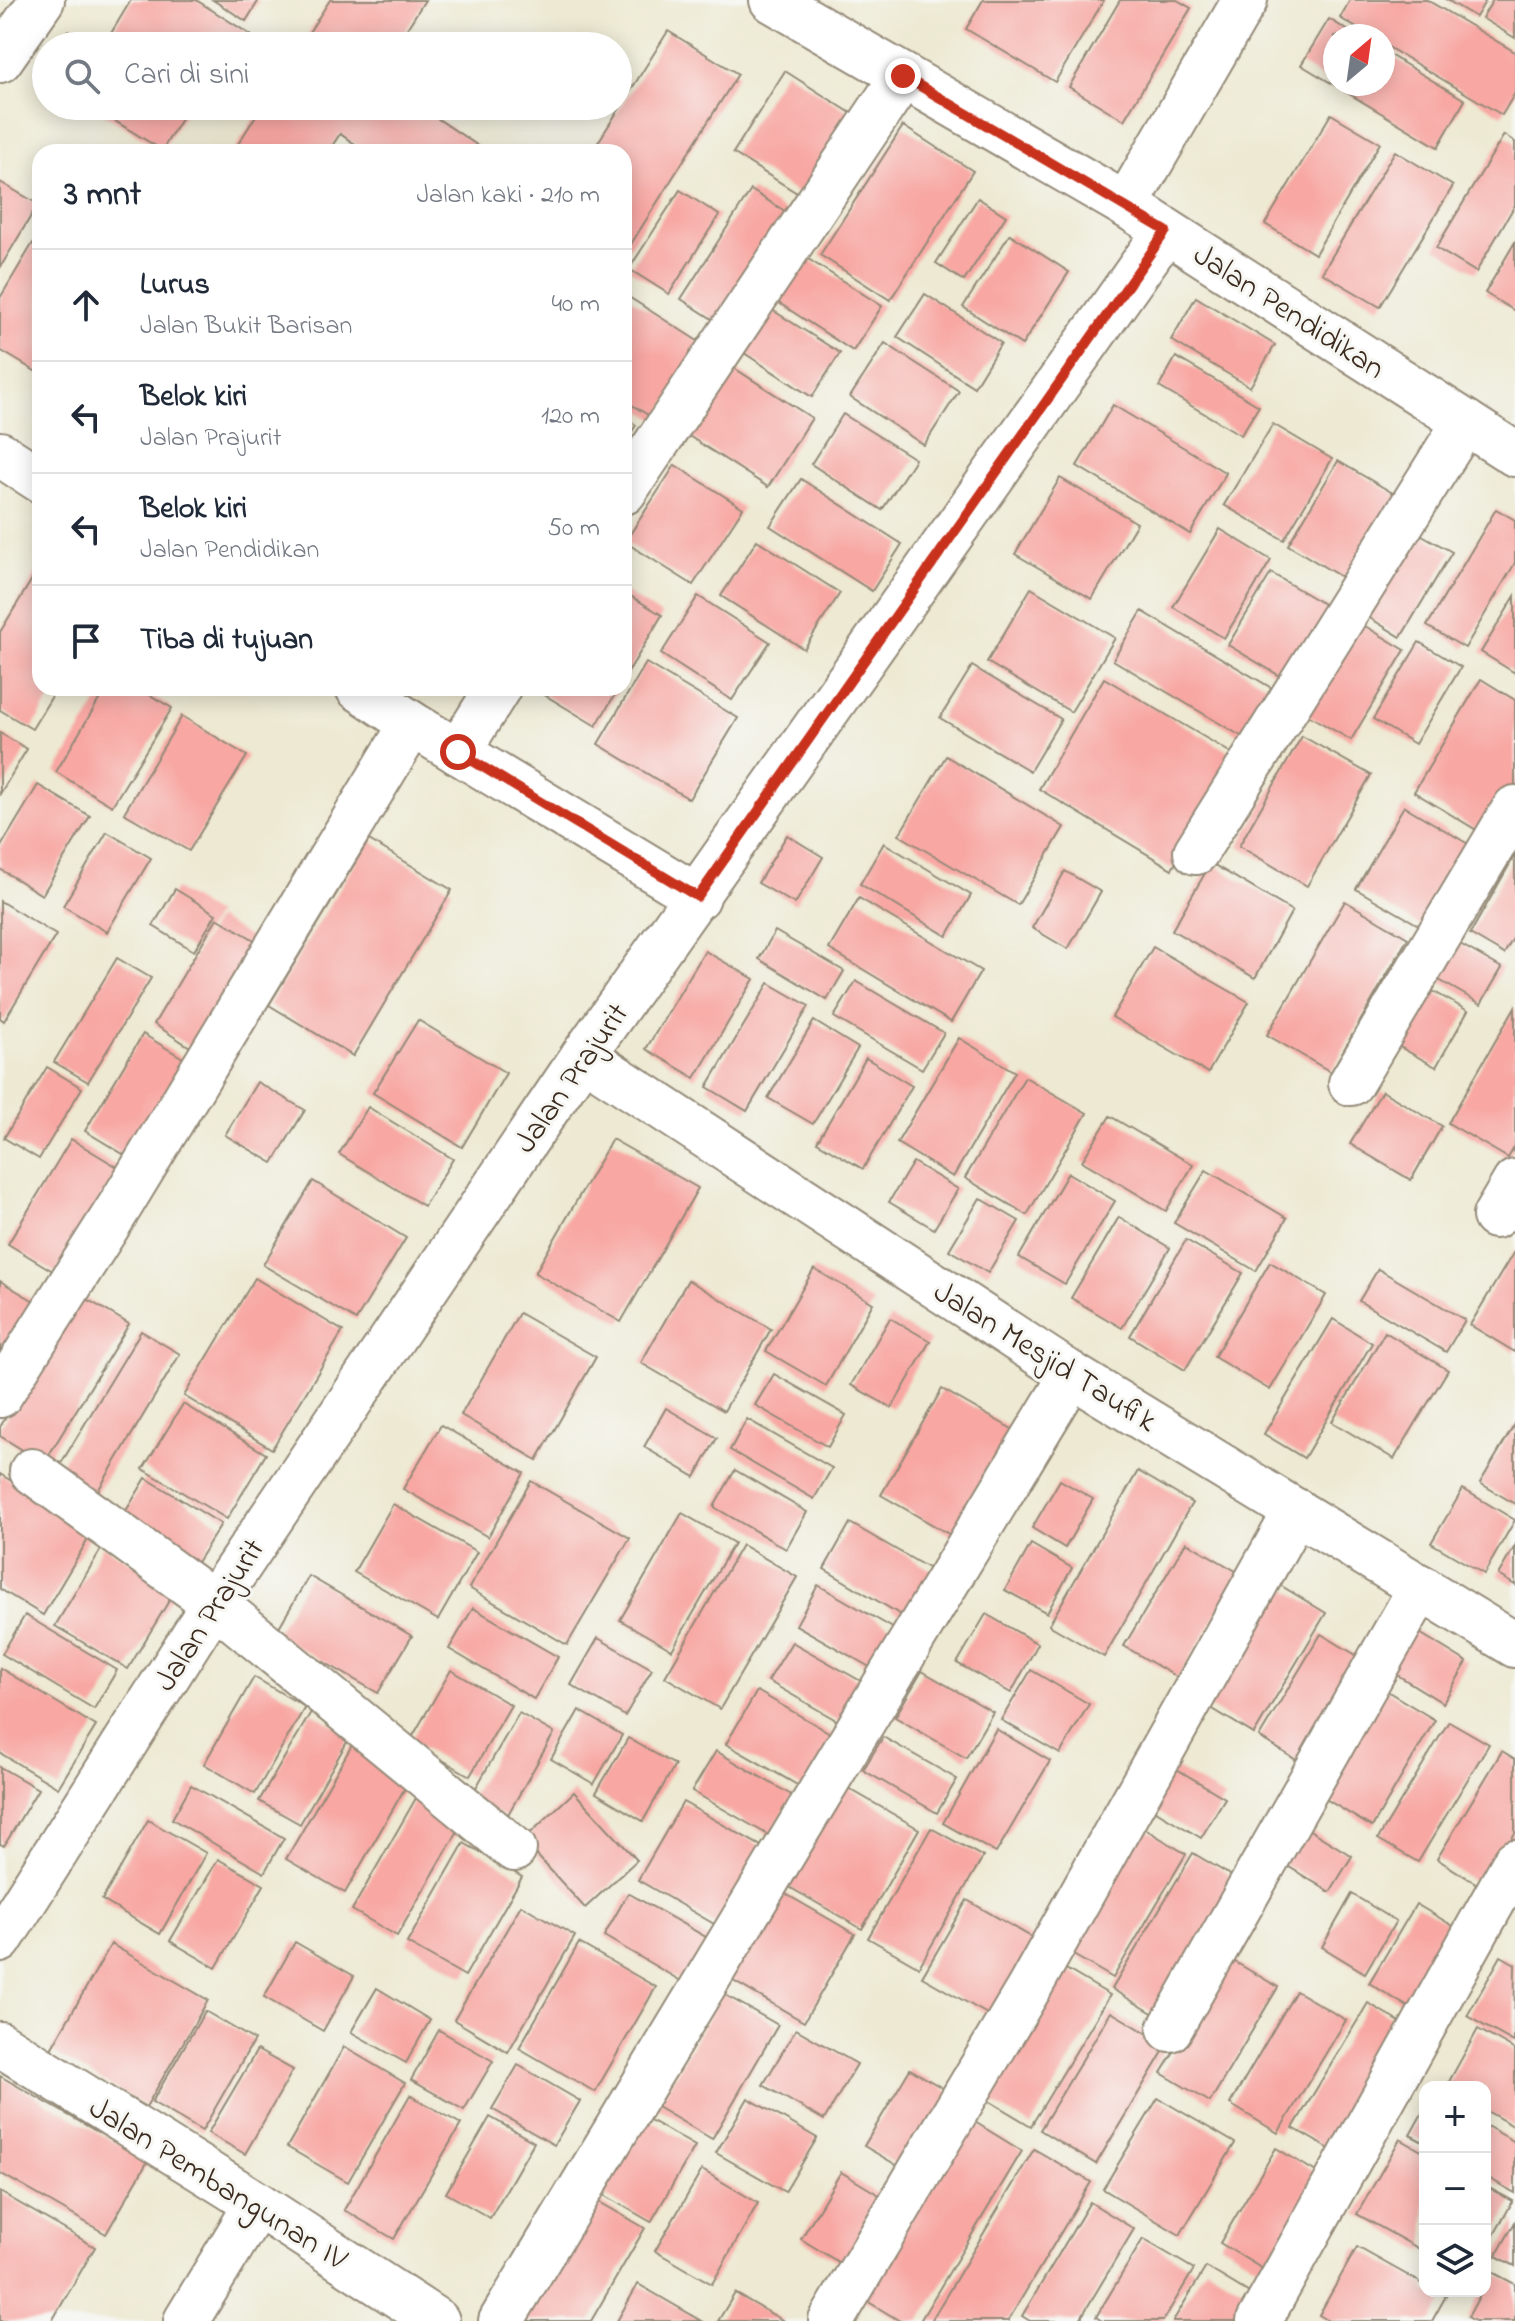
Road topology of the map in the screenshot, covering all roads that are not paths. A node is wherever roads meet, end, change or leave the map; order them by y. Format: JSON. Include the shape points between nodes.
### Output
{"nodes":[{"id":1,"x":42,"y":0,"type":"edge"},
{"id":2,"x":773,"y":0,"type":"edge"},
{"id":3,"x":1245,"y":0,"type":"edge"},
{"id":4,"x":0,"y":60,"type":"edge"},
{"id":5,"x":903,"y":76,"type":"junction"},
{"id":6,"x":1126,"y":205,"type":"junction"},
{"id":7,"x":1166,"y":231,"type":"junction"},
{"id":8,"x":1465,"y":422,"type":"junction"},
{"id":9,"x":0,"y":454,"type":"edge"},
{"id":10,"x":1515,"y":454,"type":"edge"},
{"id":11,"x":32,"y":475,"type":"edge"},
{"id":12,"x":632,"y":480,"type":"edge"},
{"id":13,"x":370,"y":696,"type":"edge"},
{"id":14,"x":493,"y":696,"type":"edge"},
{"id":15,"x":412,"y":724,"type":"junction"},
{"id":16,"x":458,"y":752,"type":"junction"},
{"id":17,"x":1515,"y":808,"type":"edge"},
{"id":18,"x":1196,"y":852,"type":"dead end"},
{"id":19,"x":698,"y":897,"type":"junction"},
{"id":20,"x":583,"y":1056,"type":"junction"},
{"id":21,"x":1351,"y":1083,"type":"dead end"},
{"id":22,"x":1072,"y":1375,"type":"junction"},
{"id":23,"x":0,"y":1395,"type":"edge"},
{"id":24,"x":32,"y":1471,"type":"dead end"},
{"id":25,"x":1296,"y":1511,"type":"junction"},
{"id":26,"x":1421,"y":1587,"type":"junction"},
{"id":27,"x":214,"y":1603,"type":"junction"},
{"id":28,"x":1515,"y":1645,"type":"edge"},
{"id":29,"x":514,"y":1849,"type":"dead end"},
{"id":30,"x":1515,"y":1862,"type":"edge"},
{"id":31,"x":0,"y":1940,"type":"edge"},
{"id":32,"x":1170,"y":2029,"type":"dead end"},
{"id":33,"x":0,"y":2044,"type":"edge"},
{"id":34,"x":257,"y":2204,"type":"junction"},
{"id":35,"x":186,"y":2321,"type":"edge"},
{"id":36,"x":437,"y":2321,"type":"edge"},
{"id":37,"x":501,"y":2321,"type":"edge"},
{"id":38,"x":831,"y":2321,"type":"edge"},
{"id":39,"x":1259,"y":2321,"type":"edge"}],
"edges":[{"from":1,"to":4,"type":"street"},
{"from":2,"to":5,"type":"street","name":"Jalan Pendidikan"},
{"from":3,"to":6,"type":"street"},
{"from":5,"to":6,"type":"street","name":"Jalan Pendidikan"},
{"from":5,"to":12,"type":"street"},
{"from":6,"to":7,"type":"street","name":"Jalan Pendidikan"},
{"from":7,"to":8,"type":"street","name":"Jalan Pendidikan"},
{"from":7,"to":19,"type":"street","name":"Jalan Prajurit"},
{"from":8,"to":10,"type":"street","name":"Jalan Pendidikan"},
{"from":8,"to":18,"type":"street"},
{"from":9,"to":11,"type":"street"},
{"from":13,"to":15,"type":"street"},
{"from":14,"to":16,"type":"street"},
{"from":15,"to":16,"type":"street"},
{"from":15,"to":23,"type":"street"},
{"from":16,"to":19,"type":"street"},
{"from":17,"to":21,"type":"street"},
{"from":19,"to":20,"type":"street","name":"Jalan Prajurit"},
{"from":20,"to":22,"type":"street","name":"Jalan Mesjid Taufik"},
{"from":20,"to":27,"type":"street","name":"Jalan Prajurit"},
{"from":22,"to":25,"type":"street","name":"Jalan Mesjid Taufik"},
{"from":22,"to":37,"type":"street"},
{"from":24,"to":27,"type":"street"},
{"from":25,"to":26,"type":"street","name":"Jalan Mesjid Taufik"},
{"from":25,"to":38,"type":"street","via":[[1029,1988]]},
{"from":26,"to":28,"type":"street","name":"Jalan Mesjid Taufik"},
{"from":26,"to":32,"type":"street"},
{"from":27,"to":29,"type":"street"},
{"from":27,"to":31,"type":"street","name":"Jalan Prajurit"},
{"from":30,"to":39,"type":"street"},
{"from":33,"to":34,"type":"street","name":"Jalan Pembangunan IV"},
{"from":34,"to":35,"type":"street"},
{"from":34,"to":36,"type":"street","name":"Jalan Pembangunan IV"}]}
